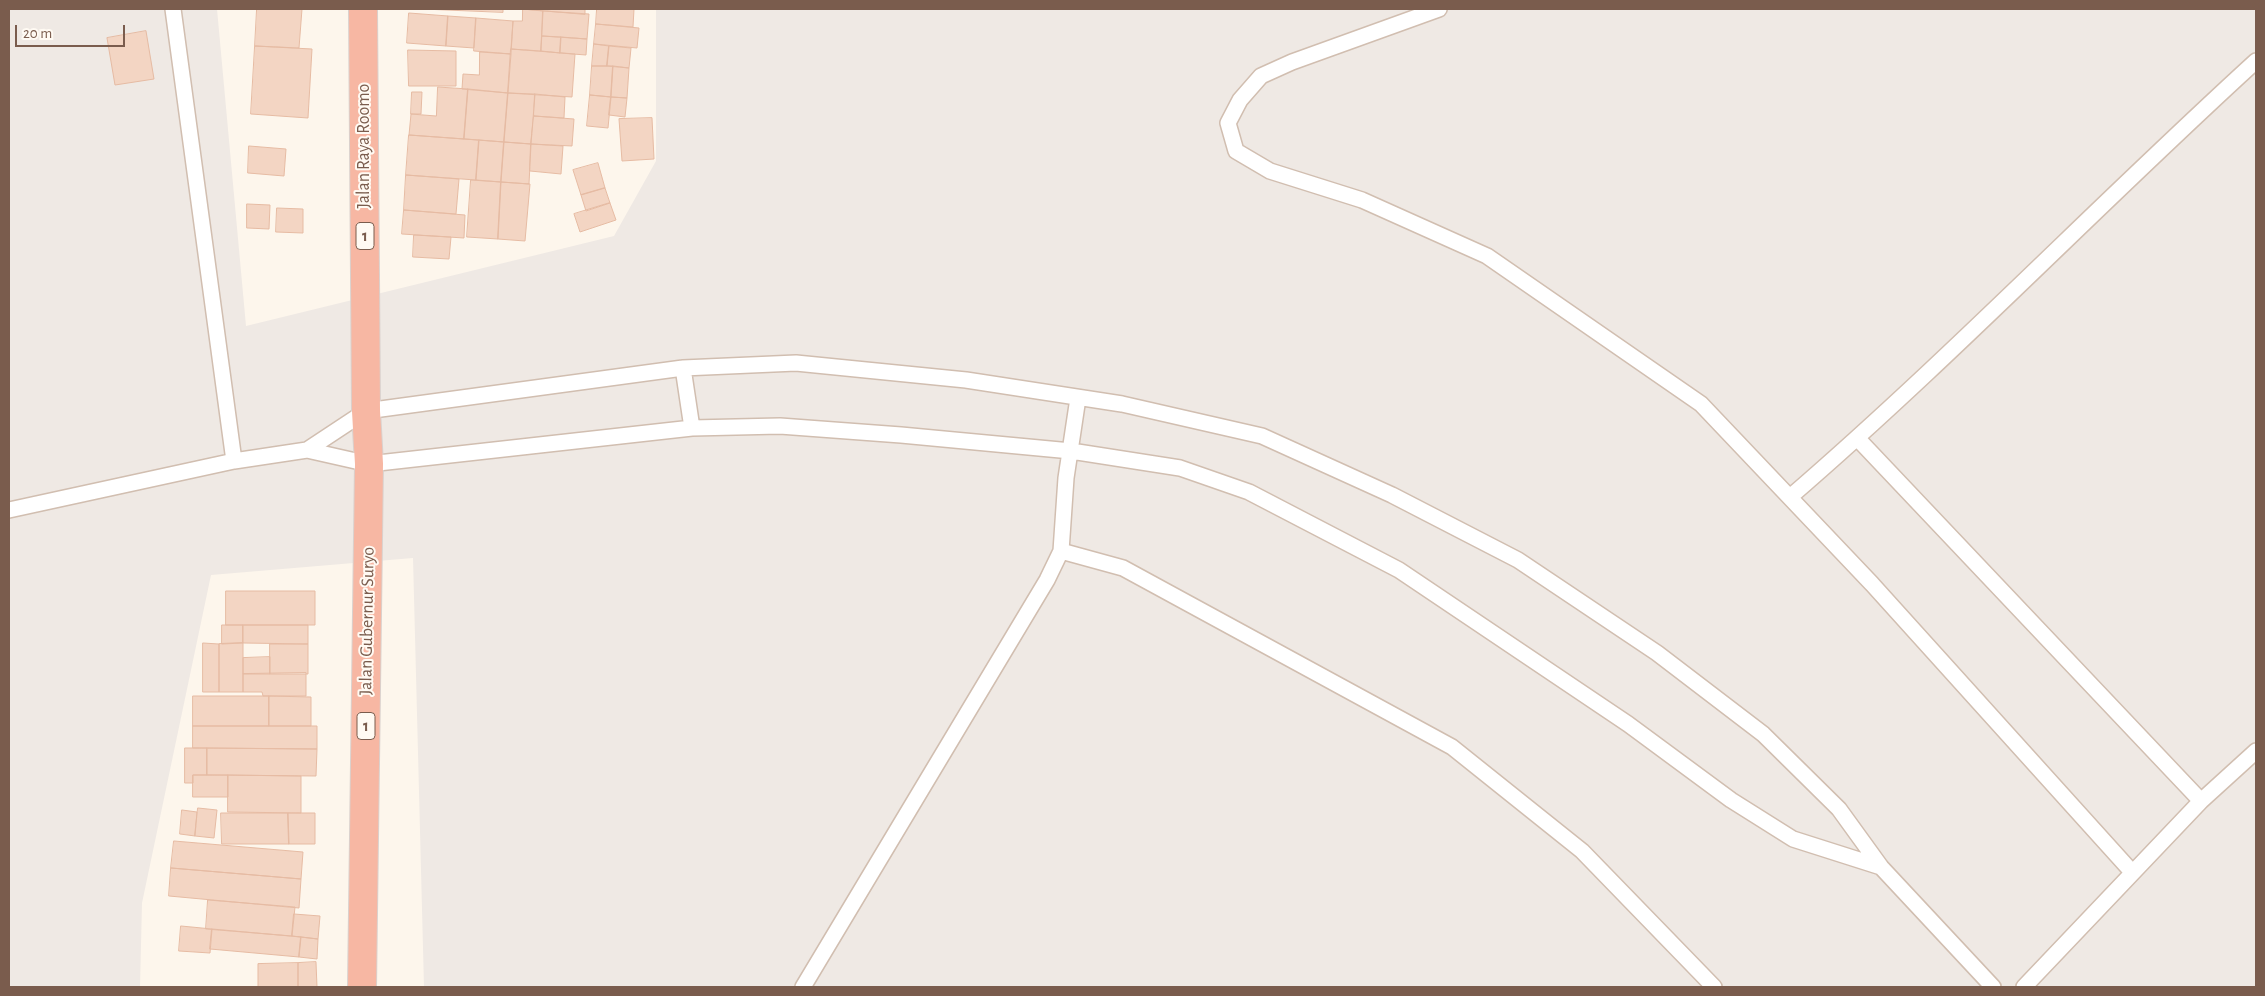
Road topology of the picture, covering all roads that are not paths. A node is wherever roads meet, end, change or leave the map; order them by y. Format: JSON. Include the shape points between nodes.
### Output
{"nodes":[{"id":1,"x":172,"y":9,"type":"edge"},
{"id":2,"x":363,"y":9,"type":"edge"},
{"id":3,"x":1439,"y":9,"type":"edge"},
{"id":4,"x":2256,"y":61,"type":"edge"},
{"id":5,"x":683,"y":368,"type":"junction"},
{"id":6,"x":1078,"y":398,"type":"junction"},
{"id":7,"x":366,"y":411,"type":"junction"},
{"id":8,"x":692,"y":428,"type":"junction"},
{"id":9,"x":1858,"y":439,"type":"junction"},
{"id":10,"x":307,"y":450,"type":"junction"},
{"id":11,"x":1071,"y":451,"type":"junction"},
{"id":12,"x":234,"y":461,"type":"junction"},
{"id":13,"x":369,"y":464,"type":"junction"},
{"id":14,"x":1790,"y":497,"type":"junction"},
{"id":15,"x":10,"y":508,"type":"edge"},
{"id":16,"x":1061,"y":551,"type":"junction"},
{"id":17,"x":2256,"y":751,"type":"edge"},
{"id":18,"x":2200,"y":802,"type":"junction"},
{"id":19,"x":1881,"y":867,"type":"junction"},
{"id":20,"x":2132,"y":872,"type":"junction"},
{"id":21,"x":362,"y":987,"type":"edge"},
{"id":22,"x":803,"y":987,"type":"edge"},
{"id":23,"x":1714,"y":987,"type":"edge"},
{"id":24,"x":1993,"y":987,"type":"edge"},
{"id":25,"x":2024,"y":987,"type":"edge"}],
"edges":[{"from":1,"to":12,"type":"lane"},
{"from":2,"to":7,"type":"highway","name":"Jalan Raya Roomo","number":"1"},
{"from":3,"to":14,"type":"lane","via":[[1261,76],[1240,100],[1228,123],[1236,151],[1270,171],[1362,200],[1487,256],[1701,404]]},
{"from":4,"to":9,"type":"lane"},
{"from":5,"to":6,"type":"lane","via":[[796,363],[966,380]]},
{"from":5,"to":7,"type":"lane"},
{"from":5,"to":8,"type":"lane"},
{"from":6,"to":11,"type":"lane"},
{"from":6,"to":19,"type":"lane","via":[[1122,404],[1262,436],[1392,495],[1518,560],[1657,653],[1763,734],[1839,809]]},
{"from":7,"to":10,"type":"lane"},
{"from":7,"to":13,"type":"highway","name":"Jalan Raya Roomo","number":"1"},
{"from":8,"to":11,"type":"lane","via":[[780,426]]},
{"from":8,"to":13,"type":"lane"},
{"from":9,"to":14,"type":"lane"},
{"from":9,"to":18,"type":"lane"},
{"from":10,"to":12,"type":"lane"},
{"from":10,"to":13,"type":"lane"},
{"from":11,"to":16,"type":"lane"},
{"from":11,"to":19,"type":"lane","via":[[1180,468],[1249,492],[1399,570],[1793,839]]},
{"from":12,"to":15,"type":"lane"},
{"from":13,"to":21,"type":"highway","name":"Jalan Gubernur Suryo","number":"1"},
{"from":14,"to":20,"type":"lane"},
{"from":16,"to":22,"type":"lane","via":[[1047,580]]},
{"from":16,"to":23,"type":"lane","via":[[1123,568],[1452,747],[1582,851]]},
{"from":17,"to":18,"type":"lane"},
{"from":18,"to":20,"type":"lane"},
{"from":19,"to":24,"type":"lane"},
{"from":20,"to":25,"type":"lane"}]}
